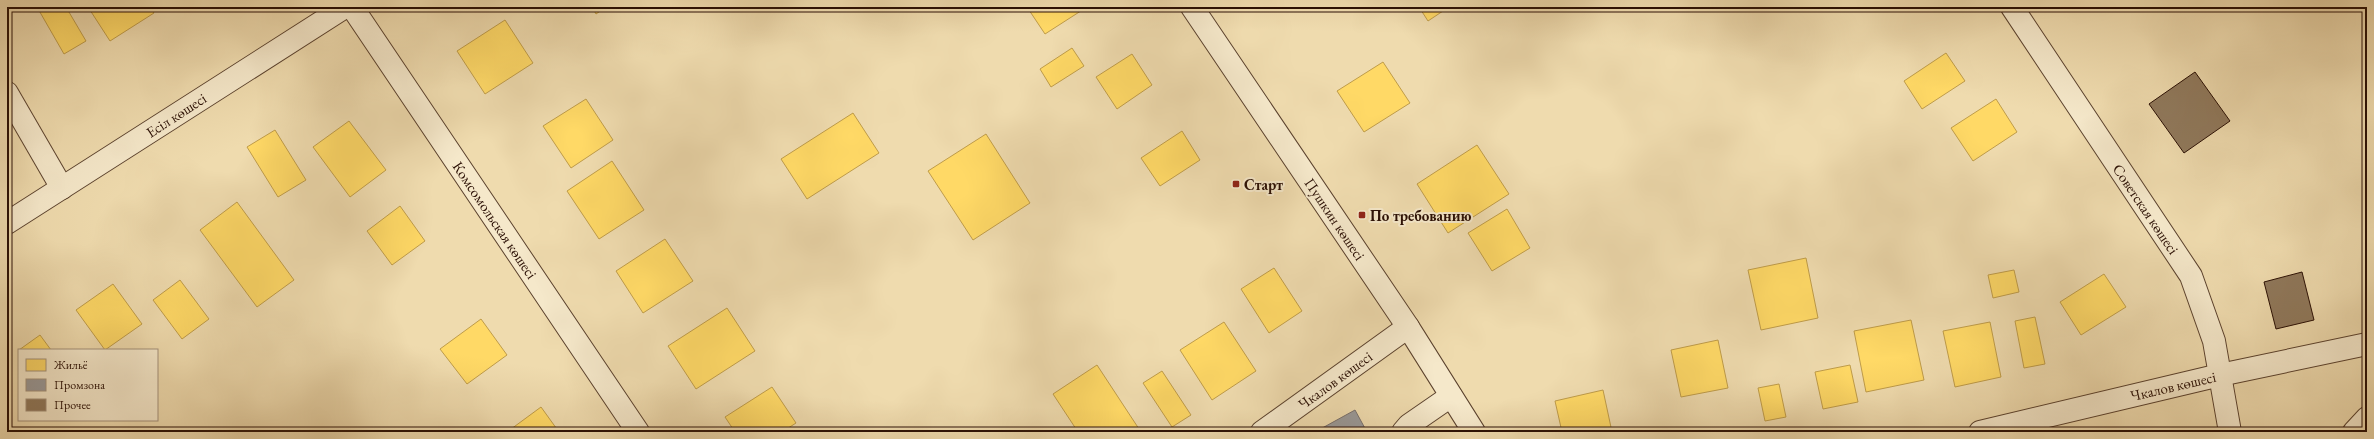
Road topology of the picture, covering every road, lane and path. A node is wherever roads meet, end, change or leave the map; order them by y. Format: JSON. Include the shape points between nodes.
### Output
{"nodes":[{"id":1,"x":345,"y":7,"type":"edge"},
{"id":2,"x":352,"y":7,"type":"edge"},
{"id":3,"x":1192,"y":7,"type":"edge"},
{"id":4,"x":2012,"y":7,"type":"edge"},
{"id":5,"x":7,"y":93,"type":"edge"},
{"id":6,"x":62,"y":188,"type":"junction"},
{"id":7,"x":7,"y":223,"type":"edge"},
{"id":8,"x":1408,"y":327,"type":"junction"},
{"id":9,"x":2367,"y":344,"type":"edge"},
{"id":10,"x":2220,"y":375,"type":"junction"},
{"id":11,"x":1451,"y":396,"type":"junction"},
{"id":12,"x":2367,"y":418,"type":"edge"},
{"id":13,"x":638,"y":432,"type":"edge"},
{"id":14,"x":1262,"y":432,"type":"edge"},
{"id":15,"x":1403,"y":432,"type":"edge"},
{"id":16,"x":1474,"y":432,"type":"edge"},
{"id":17,"x":1980,"y":432,"type":"edge"},
{"id":18,"x":2230,"y":432,"type":"edge"},
{"id":19,"x":2354,"y":432,"type":"edge"}],
"edges":[{"from":1,"to":6,"type":"street","name":"Есіл көшесі"},
{"from":2,"to":13,"type":"street","name":"Комсомольская көшесі"},
{"from":3,"to":8,"type":"street","name":"Пушкин көшесі"},
{"from":4,"to":10,"type":"street","name":"Советская көшесі","via":[[2191,276],[2214,341]]},
{"from":5,"to":6,"type":"street"},
{"from":6,"to":7,"type":"street","name":"Есіл көшесі"},
{"from":8,"to":11,"type":"street","name":"Пушкин көшесі"},
{"from":8,"to":14,"type":"street","name":"Чкалов көшесі"},
{"from":9,"to":10,"type":"street","name":"Чкалов көшесі"},
{"from":10,"to":17,"type":"street","name":"Чкалов көшесі"},
{"from":10,"to":18,"type":"street","name":"Советская көшесі"},
{"from":11,"to":15,"type":"street"},
{"from":11,"to":16,"type":"street","name":"Пушкин көшесі"},
{"from":12,"to":19,"type":"street"}]}
